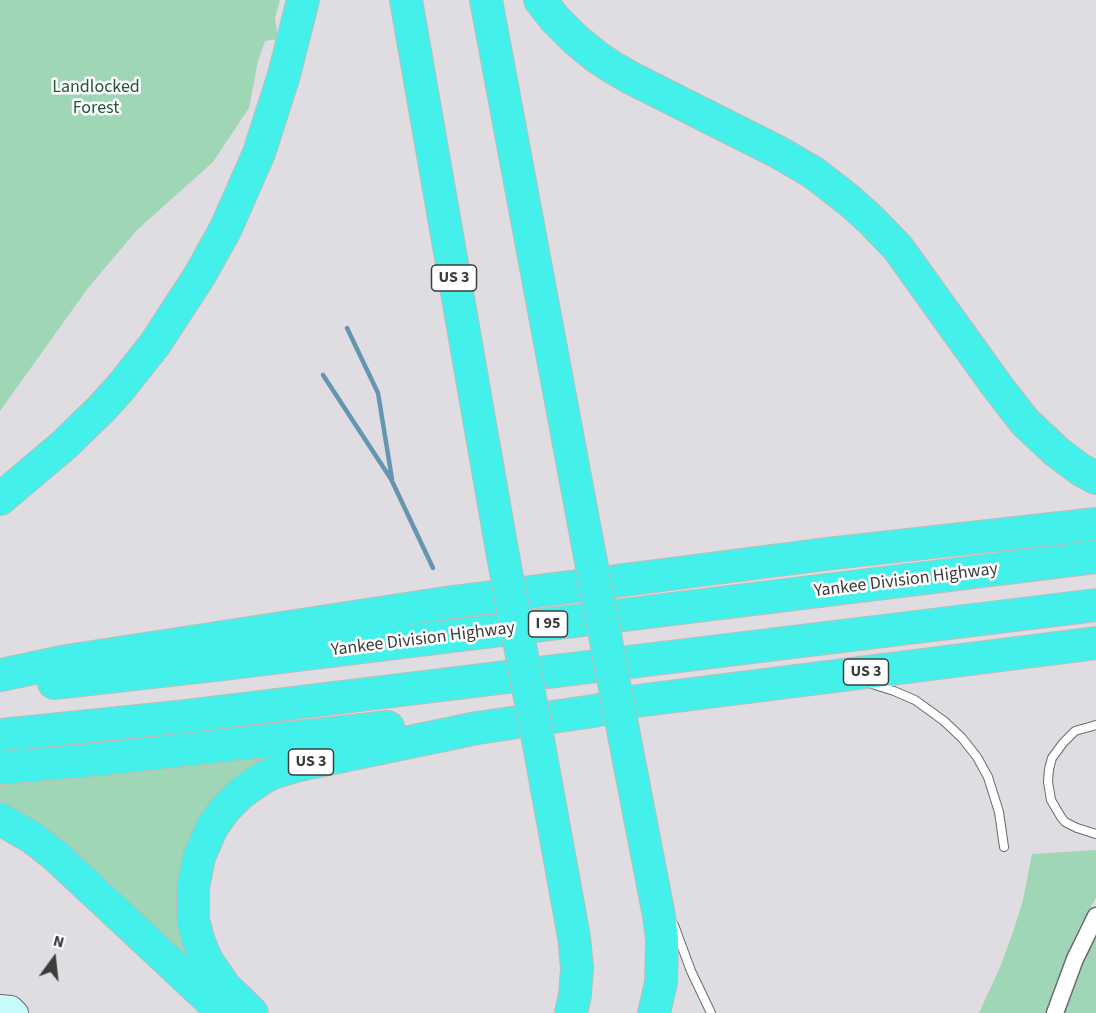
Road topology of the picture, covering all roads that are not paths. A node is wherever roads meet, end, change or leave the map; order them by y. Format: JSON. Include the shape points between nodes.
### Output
{"nodes":[{"id":1,"x":303,"y":0,"type":"edge"},
{"id":2,"x":405,"y":0,"type":"edge"},
{"id":3,"x":486,"y":0,"type":"edge"},
{"id":4,"x":540,"y":0,"type":"edge"},
{"id":5,"x":1096,"y":478,"type":"edge"},
{"id":6,"x":0,"y":499,"type":"edge"},
{"id":7,"x":1096,"y":524,"type":"edge"},
{"id":8,"x":1096,"y":557,"type":"edge"},
{"id":9,"x":1096,"y":605,"type":"edge"},
{"id":10,"x":1096,"y":643,"type":"edge"},
{"id":11,"x":0,"y":675,"type":"edge"},
{"id":12,"x":818,"y":679,"type":"junction"},
{"id":13,"x":0,"y":688,"type":"edge"},
{"id":14,"x":637,"y":701,"type":"junction"},
{"id":15,"x":1096,"y":725,"type":"edge"},
{"id":16,"x":0,"y":735,"type":"edge"},
{"id":17,"x":0,"y":768,"type":"edge"},
{"id":18,"x":0,"y":819,"type":"edge"},
{"id":19,"x":1096,"y":834,"type":"edge"},
{"id":20,"x":644,"y":835,"type":"junction"},
{"id":21,"x":1004,"y":847,"type":"dead end"},
{"id":22,"x":666,"y":902,"type":"dead end"},
{"id":23,"x":670,"y":914,"type":"dead end"},
{"id":24,"x":1096,"y":916,"type":"edge"},
{"id":25,"x":224,"y":1013,"type":"edge"},
{"id":26,"x":252,"y":1013,"type":"edge"},
{"id":27,"x":572,"y":1013,"type":"edge"},
{"id":28,"x":654,"y":1013,"type":"edge"},
{"id":29,"x":711,"y":1013,"type":"edge"},
{"id":30,"x":1055,"y":1013,"type":"edge"}],
"edges":[{"from":1,"to":6,"type":"highway","via":[[259,153],[200,275],[155,344],[114,394],[64,445]]},
{"from":2,"to":27,"type":"highway","number":"US 3","bridge":true,"via":[[574,937],[577,968]]},
{"from":3,"to":20,"type":"highway","bridge":true},
{"from":4,"to":5,"type":"highway","via":[[575,39],[612,67],[778,152],[850,201],[898,248],[1025,422],[1057,453]]},
{"from":7,"to":11,"type":"highway","via":[[445,603],[67,661]]},
{"from":8,"to":13,"type":"highway","name":"Yankee Division Highway","number":"I 95","via":[[211,666]]},
{"from":9,"to":16,"type":"highway"},
{"from":10,"to":12,"type":"highway","number":"US 3"},
{"from":12,"to":14,"type":"highway","number":"US 3"},
{"from":12,"to":21,"type":"lane","via":[[858,681],[894,691],[925,706],[954,729],[988,777]]},
{"from":14,"to":17,"type":"highway","via":[[594,702],[173,752]]},
{"from":14,"to":26,"type":"highway","number":"US 3","via":[[477,728],[299,765],[272,773],[240,794],[218,818],[202,847],[192,909],[198,939],[211,968]]},
{"from":15,"to":19,"type":"lane","via":[[1075,731],[1063,742],[1052,759],[1048,782],[1051,800],[1065,822]]},
{"from":18,"to":25,"type":"highway","via":[[61,860]]},
{"from":20,"to":22,"type":"lane"},
{"from":20,"to":28,"type":"highway","via":[[662,940],[661,983]]},
{"from":23,"to":29,"type":"lane"},
{"from":24,"to":30,"type":"street"}]}
